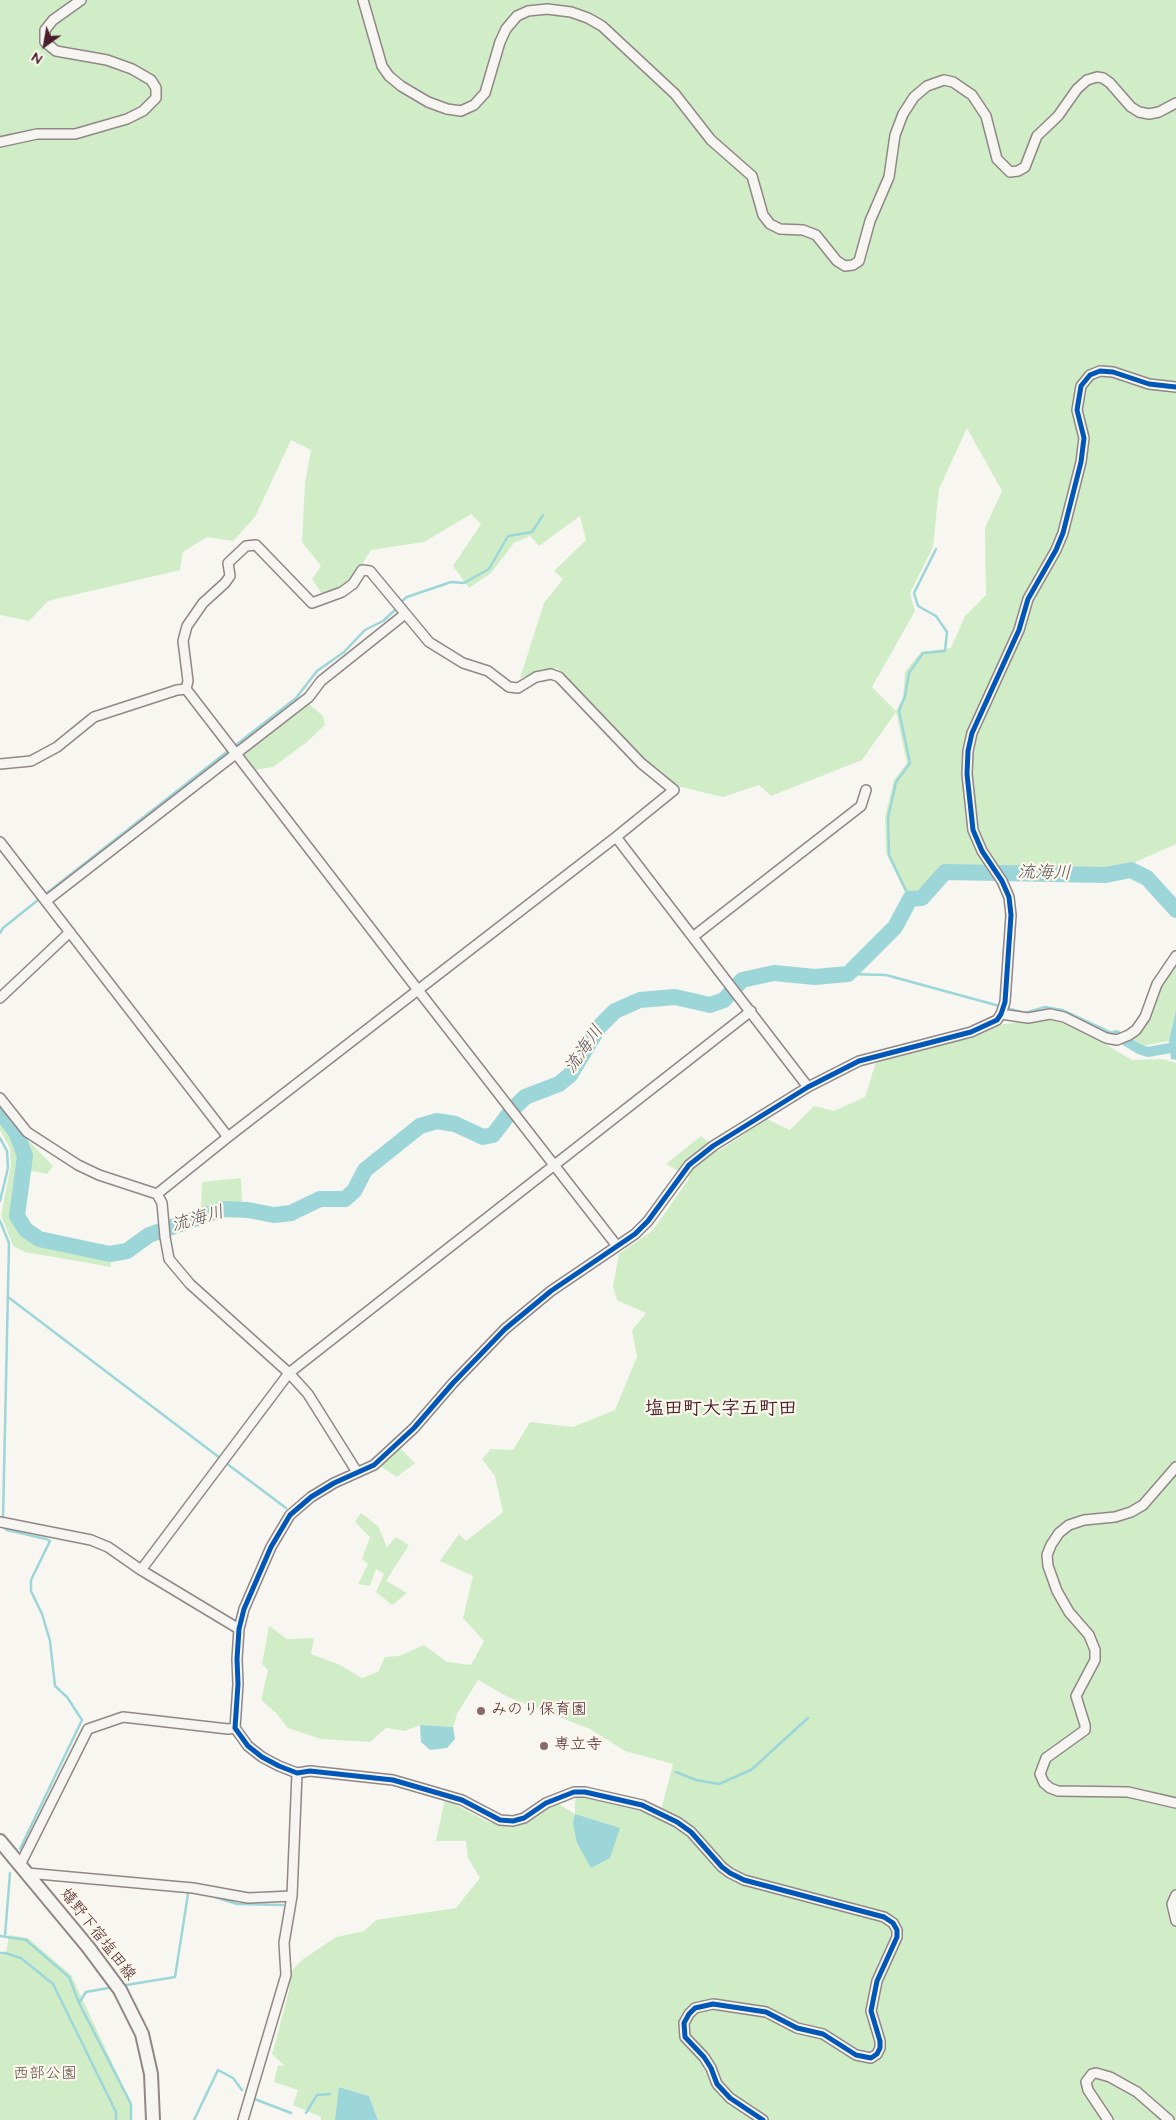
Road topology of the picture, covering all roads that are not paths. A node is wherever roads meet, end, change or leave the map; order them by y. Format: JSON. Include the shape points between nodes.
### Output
{"nodes":[{"id":1,"x":81,"y":0,"type":"edge"},
{"id":2,"x":363,"y":0,"type":"edge"},
{"id":3,"x":1176,"y":103,"type":"edge"},
{"id":4,"x":0,"y":142,"type":"edge"},
{"id":5,"x":1176,"y":386,"type":"edge"},
{"id":6,"x":405,"y":614,"type":"junction"},
{"id":7,"x":186,"y":689,"type":"junction"},
{"id":8,"x":236,"y":754,"type":"junction"},
{"id":9,"x":0,"y":764,"type":"edge"},
{"id":10,"x":866,"y":790,"type":"dead end"},
{"id":11,"x":616,"y":837,"type":"junction"},
{"id":12,"x":0,"y":842,"type":"edge"},
{"id":13,"x":46,"y":901,"type":"junction"},
{"id":14,"x":70,"y":932,"type":"junction"},
{"id":15,"x":694,"y":936,"type":"junction"},
{"id":16,"x":1176,"y":956,"type":"edge"},
{"id":17,"x":418,"y":990,"type":"junction"},
{"id":18,"x":0,"y":998,"type":"edge"},
{"id":19,"x":750,"y":1011,"type":"junction"},
{"id":20,"x":1001,"y":1014,"type":"junction"},
{"id":21,"x":808,"y":1087,"type":"junction"},
{"id":22,"x":0,"y":1098,"type":"edge"},
{"id":23,"x":228,"y":1137,"type":"junction"},
{"id":24,"x":554,"y":1165,"type":"junction"},
{"id":25,"x":157,"y":1194,"type":"junction"},
{"id":26,"x":617,"y":1246,"type":"junction"},
{"id":27,"x":289,"y":1373,"type":"junction"},
{"id":28,"x":1176,"y":1467,"type":"edge"},
{"id":29,"x":357,"y":1472,"type":"junction"},
{"id":30,"x":3,"y":1522,"type":"edge"},
{"id":31,"x":141,"y":1570,"type":"junction"},
{"id":32,"x":239,"y":1629,"type":"junction"},
{"id":33,"x":234,"y":1728,"type":"junction"},
{"id":34,"x":296,"y":1773,"type":"junction"},
{"id":35,"x":1176,"y":1803,"type":"edge"},
{"id":36,"x":0,"y":1841,"type":"edge"},
{"id":37,"x":24,"y":1869,"type":"junction"},
{"id":38,"x":1176,"y":1895,"type":"edge"},
{"id":39,"x":292,"y":1896,"type":"junction"},
{"id":40,"x":1176,"y":1921,"type":"edge"},
{"id":41,"x":153,"y":2120,"type":"edge"},
{"id":42,"x":243,"y":2120,"type":"edge"},
{"id":43,"x":762,"y":2120,"type":"edge"},
{"id":44,"x":1108,"y":2120,"type":"edge"},
{"id":45,"x":1169,"y":2120,"type":"edge"}],
"edges":[{"from":1,"to":4,"type":"street","via":[[53,20],[46,30],[45,42],[56,51],[108,60],[132,69],[151,80],[156,88],[156,98],[143,111],[127,119],[75,134],[37,134]]},
{"from":2,"to":3,"type":"street","via":[[382,66],[389,76],[428,102],[447,109],[461,110],[474,106],[485,93],[500,42],[517,16],[528,10],[547,9],[588,18],[602,26],[675,94],[711,140],[752,176],[763,215],[770,224],[780,229],[804,230],[816,235],[845,266],[860,261],[870,221],[889,177],[903,114],[914,97],[927,86],[944,80],[972,95],[986,116],[997,159],[1010,172],[1018,172],[1025,167],[1037,136],[1087,80],[1104,78],[1139,112],[1159,112]]},
{"from":5,"to":20,"type":"street","via":[[1149,384],[1100,371],[1090,375],[1081,386],[1077,410],[1084,438],[1063,533],[1028,599],[1019,630],[972,733],[967,774],[973,830],[982,852],[1002,880],[1009,897],[1011,915],[1005,1002]]},
{"from":6,"to":7,"type":"street","via":[[370,571],[362,570],[353,584],[342,592],[312,602],[256,545],[246,546],[228,563],[230,576],[225,583],[203,603],[187,626],[183,641]]},
{"from":6,"to":8,"type":"street","via":[[321,682],[309,697]]},
{"from":6,"to":11,"type":"street","via":[[429,642],[463,663],[488,671],[509,687],[518,688],[536,677],[551,674],[560,678],[641,763],[674,790]]},
{"from":7,"to":8,"type":"street"},
{"from":7,"to":9,"type":"street","via":[[94,717],[57,747],[32,761]]},
{"from":8,"to":13,"type":"street"},
{"from":8,"to":17,"type":"street"},
{"from":10,"to":15,"type":"street","via":[[861,806]]},
{"from":11,"to":15,"type":"street"},
{"from":11,"to":17,"type":"street"},
{"from":12,"to":13,"type":"street"},
{"from":13,"to":14,"type":"street"},
{"from":14,"to":18,"type":"street"},
{"from":14,"to":23,"type":"street"},
{"from":15,"to":19,"type":"street"},
{"from":16,"to":20,"type":"street","via":[[1157,984],[1136,1030],[1117,1040],[1106,1038],[1064,1016],[1050,1014],[1028,1018]]},
{"from":17,"to":23,"type":"street"},
{"from":17,"to":24,"type":"street"},
{"from":19,"to":21,"type":"street"},
{"from":19,"to":24,"type":"street"},
{"from":20,"to":21,"type":"street","via":[[997,1020],[971,1032],[859,1061]]},
{"from":21,"to":26,"type":"street","via":[[713,1146],[689,1165],[648,1221]]},
{"from":22,"to":25,"type":"street","via":[[27,1132],[78,1165]]},
{"from":23,"to":25,"type":"street"},
{"from":24,"to":26,"type":"street"},
{"from":24,"to":27,"type":"street"},
{"from":25,"to":27,"type":"street","via":[[162,1203],[169,1259],[190,1284]]},
{"from":26,"to":29,"type":"street","via":[[551,1291],[505,1329],[414,1428],[374,1465]]},
{"from":27,"to":29,"type":"street","via":[[308,1394]]},
{"from":27,"to":31,"type":"street"},
{"from":28,"to":35,"type":"street","via":[[1143,1505],[1116,1517],[1069,1525],[1059,1533],[1047,1554],[1057,1591],[1069,1612],[1089,1635],[1095,1660],[1076,1696],[1085,1730],[1046,1758],[1040,1774],[1044,1783],[1058,1791],[1128,1792]]},
{"from":29,"to":32,"type":"street","via":[[311,1497],[290,1515],[271,1547],[244,1609]]},
{"from":30,"to":31,"type":"street","via":[[91,1540],[108,1547]]},
{"from":31,"to":32,"type":"street"},
{"from":32,"to":33,"type":"street"},
{"from":33,"to":34,"type":"street","via":[[262,1758]]},
{"from":33,"to":37,"type":"street","via":[[123,1717],[88,1729]]},
{"from":34,"to":39,"type":"street"},
{"from":34,"to":43,"type":"street","via":[[394,1780],[462,1800],[500,1820],[524,1818],[546,1803],[574,1792],[642,1805],[691,1832],[730,1874],[884,1917],[893,1923],[897,1937],[877,1981],[871,2012],[880,2041],[877,2054],[871,2058],[856,2055],[823,2034],[797,2028],[766,2012],[713,2004],[695,2008],[689,2014],[684,2023],[685,2037],[711,2068],[717,2084],[730,2098]]},
{"from":36,"to":37,"type":"main road","name":"嬉野下宿塩田線"},
{"from":37,"to":39,"type":"street","via":[[193,1888],[248,1898]]},
{"from":37,"to":41,"type":"main road","name":"嬉野下宿塩田線","via":[[120,1990],[142,2034],[151,2074]]},
{"from":38,"to":40,"type":"street","via":[[1172,1904]]},
{"from":39,"to":42,"type":"street","via":[[284,1943],[286,1975]]},
{"from":44,"to":45,"type":"street","via":[[1088,2090],[1086,2082],[1092,2074],[1110,2077],[1137,2092]]}]}
